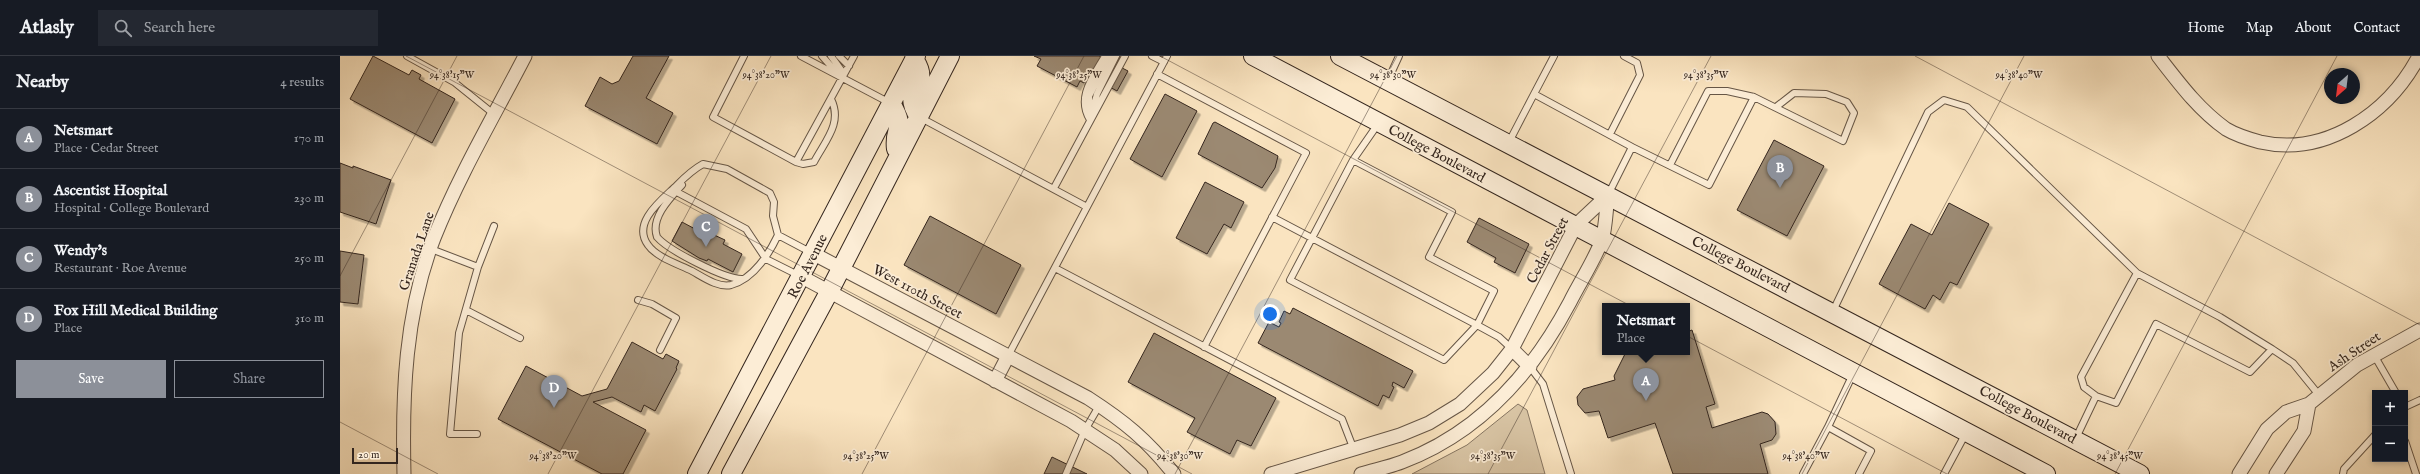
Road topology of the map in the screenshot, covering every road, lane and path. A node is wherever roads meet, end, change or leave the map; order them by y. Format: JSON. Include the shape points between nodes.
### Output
{"nodes":[{"id":1,"x":407,"y":56,"type":"edge"},
{"id":2,"x":525,"y":56,"type":"edge"},
{"id":3,"x":744,"y":56,"type":"edge"},
{"id":4,"x":801,"y":56,"type":"edge"},
{"id":5,"x":822,"y":56,"type":"edge"},
{"id":6,"x":831,"y":56,"type":"edge"},
{"id":7,"x":839,"y":56,"type":"edge"},
{"id":8,"x":854,"y":56,"type":"edge"},
{"id":9,"x":950,"y":56,"type":"edge"},
{"id":10,"x":1105,"y":56,"type":"edge"},
{"id":11,"x":1110,"y":56,"type":"edge"},
{"id":12,"x":1116,"y":56,"type":"edge"},
{"id":13,"x":1125,"y":56,"type":"edge"},
{"id":14,"x":1152,"y":56,"type":"edge"},
{"id":15,"x":1167,"y":56,"type":"edge"},
{"id":16,"x":1252,"y":56,"type":"edge"},
{"id":17,"x":1340,"y":56,"type":"edge"},
{"id":18,"x":1399,"y":56,"type":"edge"},
{"id":19,"x":1554,"y":56,"type":"edge"},
{"id":20,"x":1624,"y":56,"type":"edge"},
{"id":21,"x":2158,"y":56,"type":"edge"},
{"id":22,"x":2419,"y":56,"type":"edge"},
{"id":23,"x":915,"y":57,"type":"edge"},
{"id":24,"x":1164,"y":62,"type":"junction"},
{"id":25,"x":849,"y":66,"type":"junction"},
{"id":26,"x":1157,"y":74,"type":"junction"},
{"id":27,"x":843,"y":76,"type":"junction"},
{"id":28,"x":1387,"y":80,"type":"junction"},
{"id":29,"x":1534,"y":94,"type":"junction"},
{"id":30,"x":1754,"y":98,"type":"junction"},
{"id":31,"x":831,"y":99,"type":"junction"},
{"id":32,"x":891,"y":103,"type":"junction"},
{"id":33,"x":1776,"y":107,"type":"junction"},
{"id":34,"x":495,"y":115,"type":"junction"},
{"id":35,"x":919,"y":116,"type":"junction"},
{"id":36,"x":1090,"y":120,"type":"junction"},
{"id":37,"x":1379,"y":122,"type":"junction"},
{"id":38,"x":1610,"y":134,"type":"junction"},
{"id":39,"x":1508,"y":143,"type":"junction"},
{"id":40,"x":1632,"y":147,"type":"junction"},
{"id":41,"x":898,"y":157,"type":"junction"},
{"id":42,"x":1353,"y":160,"type":"junction"},
{"id":43,"x":796,"y":162,"type":"junction"},
{"id":44,"x":1670,"y":165,"type":"junction"},
{"id":45,"x":1054,"y":188,"type":"junction"},
{"id":46,"x":674,"y":191,"type":"junction"},
{"id":47,"x":1608,"y":195,"type":"junction"},
{"id":48,"x":1087,"y":207,"type":"junction"},
{"id":49,"x":1272,"y":217,"type":"junction"},
{"id":50,"x":1576,"y":225,"type":"junction"},
{"id":51,"x":494,"y":226,"type":"dead end"},
{"id":52,"x":778,"y":235,"type":"junction"},
{"id":53,"x":1311,"y":238,"type":"junction"},
{"id":54,"x":1602,"y":239,"type":"junction"},
{"id":55,"x":431,"y":249,"type":"junction"},
{"id":56,"x":814,"y":254,"type":"junction"},
{"id":57,"x":766,"y":259,"type":"junction"},
{"id":58,"x":478,"y":267,"type":"junction"},
{"id":59,"x":1055,"y":268,"type":"junction"},
{"id":60,"x":840,"y":269,"type":"junction"},
{"id":61,"x":2137,"y":273,"type":"junction"},
{"id":62,"x":802,"y":277,"type":"junction"},
{"id":63,"x":742,"y":279,"type":"junction"},
{"id":64,"x":829,"y":292,"type":"junction"},
{"id":65,"x":638,"y":300,"type":"dead end"},
{"id":66,"x":466,"y":310,"type":"junction"},
{"id":67,"x":1832,"y":311,"type":"junction"},
{"id":68,"x":1477,"y":325,"type":"junction"},
{"id":69,"x":2420,"y":330,"type":"edge"},
{"id":70,"x":520,"y":338,"type":"dead end"},
{"id":71,"x":1204,"y":347,"type":"junction"},
{"id":72,"x":1512,"y":349,"type":"junction"},
{"id":73,"x":2272,"y":349,"type":"junction"},
{"id":74,"x":660,"y":350,"type":"dead end"},
{"id":75,"x":2374,"y":354,"type":"junction"},
{"id":76,"x":1008,"y":356,"type":"junction"},
{"id":77,"x":1530,"y":367,"type":"junction"},
{"id":78,"x":1854,"y":372,"type":"junction"},
{"id":79,"x":995,"y":381,"type":"junction"},
{"id":80,"x":2394,"y":390,"type":"edge"},
{"id":81,"x":2096,"y":396,"type":"junction"},
{"id":82,"x":2314,"y":399,"type":"junction"},
{"id":83,"x":2420,"y":400,"type":"edge"},
{"id":84,"x":1099,"y":406,"type":"junction"},
{"id":85,"x":2408,"y":406,"type":"edge"},
{"id":86,"x":1828,"y":427,"type":"junction"},
{"id":87,"x":1085,"y":430,"type":"junction"},
{"id":88,"x":1967,"y":432,"type":"junction"},
{"id":89,"x":477,"y":434,"type":"dead end"},
{"id":90,"x":2372,"y":438,"type":"edge"},
{"id":91,"x":2075,"y":440,"type":"junction"},
{"id":92,"x":1354,"y":450,"type":"junction"},
{"id":93,"x":2408,"y":451,"type":"edge"},
{"id":94,"x":404,"y":474,"type":"edge"},
{"id":95,"x":697,"y":474,"type":"edge"},
{"id":96,"x":731,"y":474,"type":"edge"},
{"id":97,"x":1066,"y":474,"type":"edge"},
{"id":98,"x":1141,"y":474,"type":"edge"},
{"id":99,"x":1174,"y":474,"type":"edge"},
{"id":100,"x":1271,"y":474,"type":"edge"},
{"id":101,"x":1361,"y":474,"type":"edge"},
{"id":102,"x":1570,"y":474,"type":"edge"},
{"id":103,"x":1803,"y":474,"type":"edge"},
{"id":104,"x":1859,"y":474,"type":"edge"},
{"id":105,"x":1944,"y":474,"type":"edge"},
{"id":106,"x":2046,"y":474,"type":"edge"},
{"id":107,"x":2140,"y":474,"type":"edge"},
{"id":108,"x":2239,"y":474,"type":"edge"},
{"id":109,"x":2276,"y":474,"type":"edge"},
{"id":110,"x":2343,"y":474,"type":"edge"},
{"id":111,"x":2416,"y":474,"type":"edge"}],
"edges":[{"from":1,"to":34,"type":"lane","via":[[454,82]]},
{"from":2,"to":34,"type":"street","name":"Granada Lane"},
{"from":3,"to":43,"type":"lane","via":[[713,117]]},
{"from":4,"to":27,"type":"lane"},
{"from":5,"to":27,"type":"lane"},
{"from":6,"to":27,"type":"lane"},
{"from":7,"to":25,"type":"lane"},
{"from":8,"to":25,"type":"lane"},
{"from":9,"to":35,"type":"main road"},
{"from":10,"to":36,"type":"lane","via":[[1084,95],[1085,111]]},
{"from":11,"to":36,"type":"lane","via":[[1089,96]]},
{"from":12,"to":36,"type":"lane","via":[[1097,94]]},
{"from":13,"to":36,"type":"lane"},
{"from":14,"to":24,"type":"lane"},
{"from":15,"to":24,"type":"lane"},
{"from":16,"to":37,"type":"main road","name":"College Boulevard"},
{"from":17,"to":28,"type":"main road","name":"College Boulevard"},
{"from":18,"to":28,"type":"lane"},
{"from":19,"to":29,"type":"lane"},
{"from":20,"to":38,"type":"lane","via":[[1637,63],[1640,75]]},
{"from":21,"to":22,"type":"street","via":[[2195,103],[2227,129],[2250,140],[2274,145],[2299,145],[2343,132],[2365,118],[2399,86]]},
{"from":23,"to":32,"type":"main road","name":"Roe Avenue"},
{"from":23,"to":35,"type":"main road","via":[[921,69],[921,79],[911,96],[912,106]]},
{"from":24,"to":26,"type":"lane"},
{"from":25,"to":27,"type":"lane"},
{"from":26,"to":48,"type":"lane"},
{"from":26,"to":49,"type":"lane","via":[[1306,153]]},
{"from":27,"to":31,"type":"lane"},
{"from":27,"to":32,"type":"lane"},
{"from":28,"to":39,"type":"main road","name":"College Boulevard"},
{"from":29,"to":38,"type":"lane"},
{"from":29,"to":39,"type":"lane"},
{"from":30,"to":33,"type":"lane"},
{"from":30,"to":44,"type":"lane","via":[[1727,91],[1708,91]]},
{"from":30,"to":44,"type":"lane","via":[[1709,185]]},
{"from":31,"to":43,"type":"lane"},
{"from":31,"to":43,"type":"lane","via":[[836,113],[834,125],[814,162]]},
{"from":32,"to":41,"type":"main road","via":[[901,126],[895,138]]},
{"from":32,"to":56,"type":"main road","name":"Roe Avenue"},
{"from":33,"to":33,"type":"lane","via":[[1843,141],[1854,113],[1847,102],[1826,94],[1794,93]]},
{"from":34,"to":55,"type":"street","name":"Granada Lane","via":[[452,199]]},
{"from":35,"to":41,"type":"main road"},
{"from":35,"to":45,"type":"lane"},
{"from":36,"to":45,"type":"lane"},
{"from":37,"to":42,"type":"lane"},
{"from":37,"to":50,"type":"main road","name":"College Boulevard"},
{"from":38,"to":40,"type":"lane"},
{"from":39,"to":47,"type":"main road","name":"College Boulevard"},
{"from":40,"to":44,"type":"lane"},
{"from":40,"to":47,"type":"lane"},
{"from":41,"to":60,"type":"main road"},
{"from":42,"to":53,"type":"lane"},
{"from":42,"to":68,"type":"lane","via":[[1452,212],[1429,257],[1494,291]]},
{"from":45,"to":48,"type":"lane"},
{"from":46,"to":52,"type":"lane","via":[[702,164],[727,169],[770,193],[774,202],[773,216]]},
{"from":46,"to":57,"type":"lane","via":[[746,229]]},
{"from":46,"to":63,"type":"lane","via":[[655,224],[657,237],[717,273],[728,278]]},
{"from":46,"to":63,"type":"lane","via":[[656,203],[644,224],[643,235],[647,244],[653,251],[716,284],[730,285]]},
{"from":47,"to":50,"type":"street","name":"Cedar Street"},
{"from":47,"to":54,"type":"street"},
{"from":47,"to":67,"type":"main road","name":"College Boulevard"},
{"from":48,"to":59,"type":"lane"},
{"from":49,"to":53,"type":"lane"},
{"from":49,"to":71,"type":"lane"},
{"from":50,"to":54,"type":"main road","name":"College Boulevard"},
{"from":50,"to":72,"type":"street","name":"Cedar Street"},
{"from":51,"to":58,"type":"lane"},
{"from":52,"to":56,"type":"lane"},
{"from":52,"to":57,"type":"lane"},
{"from":53,"to":68,"type":"lane"},
{"from":53,"to":68,"type":"lane","via":[[1290,280],[1304,288],[1444,360]]},
{"from":54,"to":77,"type":"street","via":[[1551,338]]},
{"from":54,"to":78,"type":"main road","name":"College Boulevard"},
{"from":55,"to":58,"type":"lane"},
{"from":55,"to":94,"type":"street","name":"Granada Lane","via":[[419,285],[409,338],[403,404]]},
{"from":56,"to":60,"type":"street","name":"West 110th Street"},
{"from":56,"to":62,"type":"main road","name":"Roe Avenue"},
{"from":57,"to":62,"type":"lane"},
{"from":57,"to":63,"type":"lane"},
{"from":58,"to":66,"type":"lane"},
{"from":59,"to":71,"type":"lane"},
{"from":59,"to":76,"type":"lane"},
{"from":60,"to":64,"type":"main road"},
{"from":60,"to":76,"type":"street","name":"West 110th Street"},
{"from":61,"to":67,"type":"lane","via":[[1967,107],[1944,100],[1928,112]]},
{"from":61,"to":73,"type":"lane","via":[[2220,317]]},
{"from":61,"to":81,"type":"lane","via":[[2081,377],[2084,387]]},
{"from":62,"to":64,"type":"street"},
{"from":62,"to":95,"type":"main road","name":"Roe Avenue"},
{"from":64,"to":79,"type":"street"},
{"from":64,"to":96,"type":"main road"},
{"from":65,"to":74,"type":"lane","via":[[652,304],[676,318]]},
{"from":66,"to":70,"type":"lane"},
{"from":66,"to":89,"type":"lane","via":[[458,333],[450,434]]},
{"from":67,"to":91,"type":"main road","name":"College Boulevard"},
{"from":68,"to":72,"type":"lane","via":[[1499,337]]},
{"from":69,"to":75,"type":"street","name":"Ash Street"},
{"from":71,"to":92,"type":"lane","via":[[1342,419]]},
{"from":72,"to":77,"type":"street"},
{"from":72,"to":92,"type":"street","name":"Cedar Street","via":[[1493,373],[1460,404],[1445,414],[1400,435]]},
{"from":73,"to":81,"type":"lane","via":[[2250,372],[2156,324],[2116,403]]},
{"from":73,"to":82,"type":"lane","via":[[2293,363]]},
{"from":75,"to":80,"type":"lane"},
{"from":75,"to":82,"type":"street","name":"Ash Street"},
{"from":76,"to":79,"type":"street"},
{"from":76,"to":84,"type":"street","name":"West 110th Street"},
{"from":77,"to":101,"type":"street","via":[[1489,409],[1461,431],[1402,462]]},
{"from":77,"to":102,"type":"lane","via":[[1543,384]]},
{"from":78,"to":86,"type":"lane"},
{"from":78,"to":88,"type":"main road","name":"College Boulevard"},
{"from":79,"to":87,"type":"street"},
{"from":81,"to":91,"type":"lane"},
{"from":82,"to":108,"type":"street","name":"Ash Street","via":[[2286,412],[2267,429]]},
{"from":82,"to":109,"type":"street","via":[[2304,431]]},
{"from":83,"to":85,"type":"lane"},
{"from":84,"to":87,"type":"lane"},
{"from":84,"to":99,"type":"street","name":"West 110th Street","via":[[1127,424],[1155,450]]},
{"from":86,"to":103,"type":"lane"},
{"from":86,"to":104,"type":"lane","via":[[1871,451]]},
{"from":87,"to":97,"type":"lane"},
{"from":87,"to":98,"type":"street","via":[[1115,450]]},
{"from":88,"to":105,"type":"lane"},
{"from":88,"to":106,"type":"main road","name":"College Boulevard"},
{"from":90,"to":110,"type":"lane","via":[[2344,469]]},
{"from":91,"to":107,"type":"main road","name":"College Boulevard"},
{"from":92,"to":100,"type":"street","name":"Cedar Street"},
{"from":93,"to":111,"type":"lane"}]}
